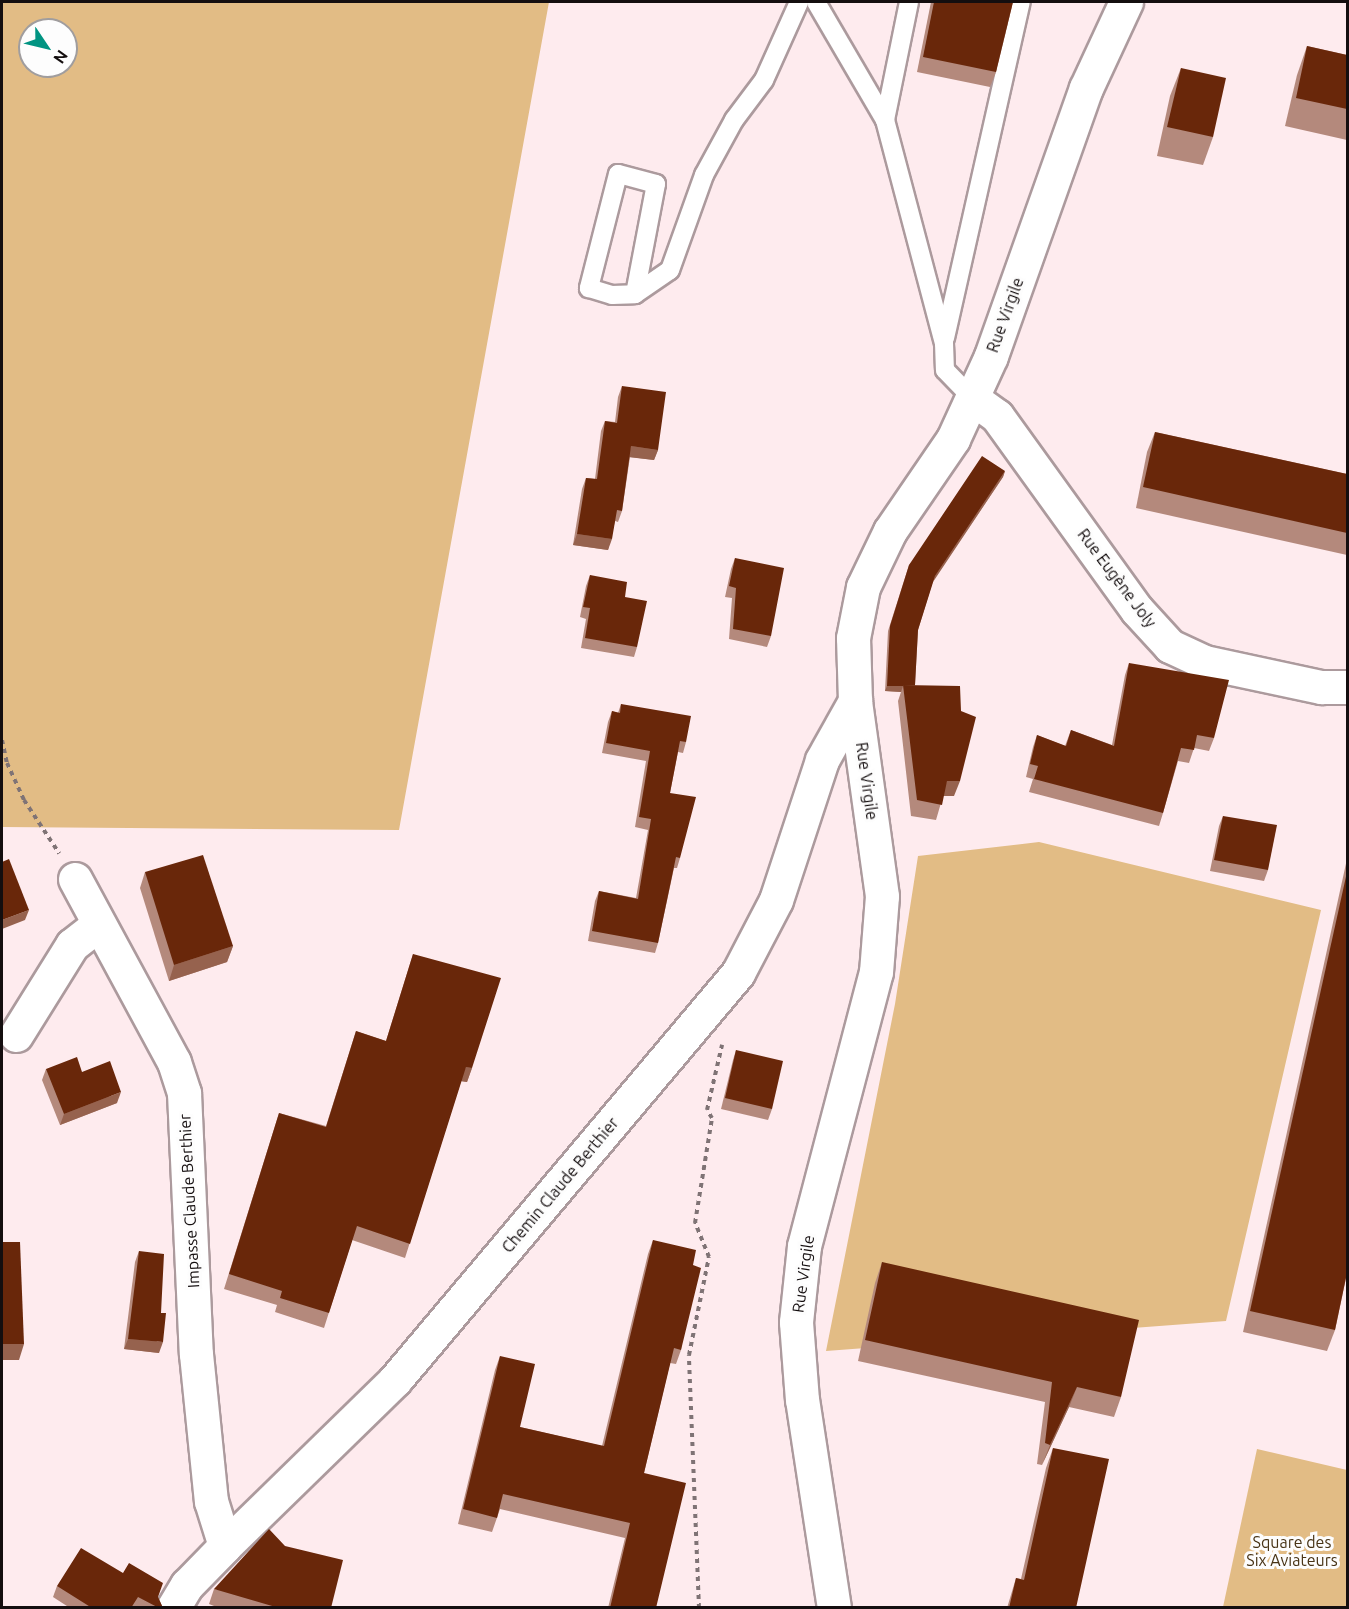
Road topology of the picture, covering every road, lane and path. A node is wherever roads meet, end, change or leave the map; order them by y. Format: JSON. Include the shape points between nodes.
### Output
{"nodes":[{"id":1,"x":799,"y":2,"type":"edge"},
{"id":2,"x":816,"y":2,"type":"edge"},
{"id":3,"x":909,"y":2,"type":"edge"},
{"id":4,"x":1021,"y":2,"type":"edge"},
{"id":5,"x":1126,"y":2,"type":"edge"},
{"id":6,"x":885,"y":120,"type":"junction"},
{"id":7,"x":635,"y":294,"type":"junction"},
{"id":8,"x":944,"y":343,"type":"junction"},
{"id":9,"x":972,"y":398,"type":"junction"},
{"id":10,"x":1347,"y":687,"type":"edge"},
{"id":11,"x":855,"y":701,"type":"junction"},
{"id":12,"x":2,"y":740,"type":"edge"},
{"id":13,"x":75,"y":879,"type":"joint"},
{"id":14,"x":98,"y":925,"type":"junction"},
{"id":15,"x":16,"y":1035,"type":"dead end"},
{"id":16,"x":723,"y":1042,"type":"dead end"},
{"id":17,"x":225,"y":1546,"type":"junction"},
{"id":18,"x":172,"y":1608,"type":"edge"},
{"id":19,"x":699,"y":1608,"type":"edge"},
{"id":20,"x":834,"y":1608,"type":"edge"}],
"edges":[{"from":1,"to":7,"type":"lane","via":[[764,80],[734,120],[704,175],[670,270]]},
{"from":2,"to":6,"type":"lane"},
{"from":3,"to":6,"type":"lane"},
{"from":4,"to":8,"type":"lane"},
{"from":5,"to":9,"type":"street","name":"Rue Virgile","via":[[1086,88],[991,356]]},
{"from":6,"to":8,"type":"lane"},
{"from":7,"to":7,"type":"lane","via":[[612,295],[589,288],[618,174],[656,184]]},
{"from":8,"to":9,"type":"lane","via":[[945,370]]},
{"from":9,"to":10,"type":"street","name":"Rue Eugène Joly","via":[[997,416],[1137,610],[1170,646],[1204,662],[1321,687]]},
{"from":9,"to":11,"type":"street","name":"Rue Virgile","via":[[953,439],[890,531],[863,587],[853,638]]},
{"from":11,"to":17,"type":"street","name":"Chemin Claude Berthier","via":[[822,760],[776,900],[738,973],[395,1380]]},
{"from":11,"to":20,"type":"street","name":"Rue Virgile","via":[[882,896],[876,972],[804,1246],[796,1322],[802,1400]]},
{"from":12,"to":13,"type":"path","via":[[7,763],[24,800]]},
{"from":13,"to":14,"type":"street","name":"Impasse Claude Berthier"},
{"from":14,"to":15,"type":"street","via":[[72,945]]},
{"from":14,"to":17,"type":"street","name":"Impasse Claude Berthier","via":[[174,1062],[184,1093],[196,1354],[211,1501]]},
{"from":16,"to":19,"type":"path","via":[[707,1110],[712,1118],[695,1223],[709,1257],[688,1355]]},
{"from":17,"to":18,"type":"street","name":"Chemin Claude Berthier","via":[[187,1585]]}]}
